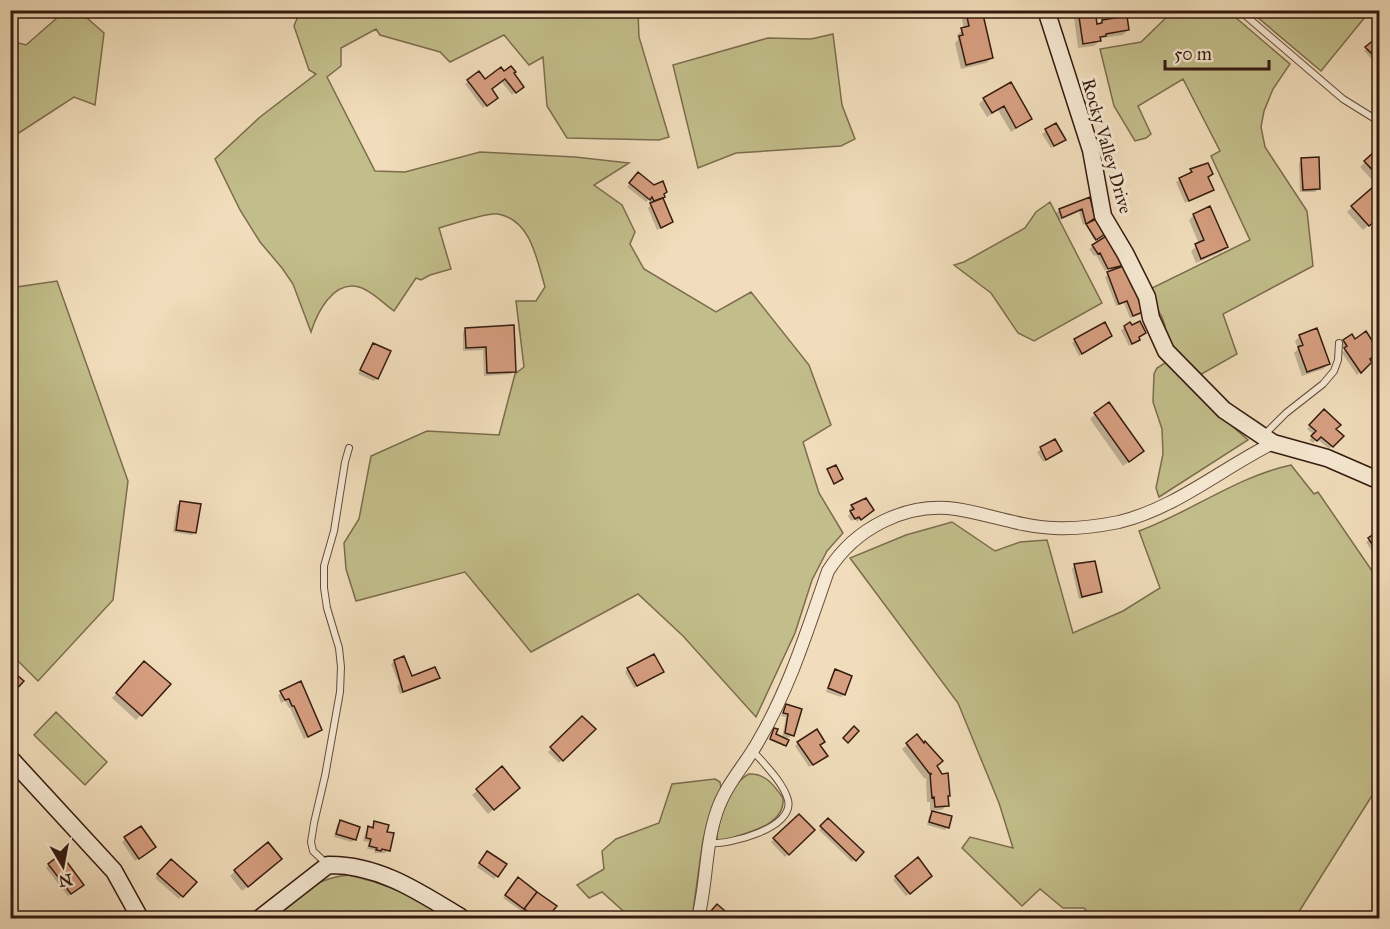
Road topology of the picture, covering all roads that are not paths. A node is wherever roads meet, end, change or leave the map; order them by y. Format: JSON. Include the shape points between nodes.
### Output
{"nodes":[{"id":1,"x":1046,"y":10,"type":"edge"},
{"id":2,"x":1239,"y":10,"type":"edge"},
{"id":3,"x":1380,"y":122,"type":"edge"},
{"id":4,"x":1339,"y":343,"type":"dead end"},
{"id":5,"x":1267,"y":440,"type":"junction"},
{"id":6,"x":349,"y":448,"type":"dead end"},
{"id":7,"x":1380,"y":481,"type":"edge"},
{"id":8,"x":753,"y":750,"type":"junction"},
{"id":9,"x":10,"y":758,"type":"edge"},
{"id":10,"x":710,"y":843,"type":"junction"},
{"id":11,"x":328,"y":865,"type":"junction"},
{"id":12,"x":140,"y":918,"type":"edge"},
{"id":13,"x":260,"y":918,"type":"edge"},
{"id":14,"x":462,"y":918,"type":"edge"},
{"id":15,"x":698,"y":918,"type":"edge"}],
"edges":[{"from":1,"to":5,"type":"street","name":"Rocky Valley Drive","via":[[1091,150],[1103,216],[1147,297],[1162,344],[1224,410]]},
{"from":2,"to":3,"type":"lane","via":[[1342,99]]},
{"from":4,"to":5,"type":"lane","via":[[1334,371]]},
{"from":5,"to":7,"type":"street","name":"Rocky Valley Drive","via":[[1327,458]]},
{"from":5,"to":8,"type":"street","via":[[1171,503],[1119,522],[1054,528],[956,509],[930,508],[902,513],[877,524],[846,547],[828,571],[783,691]]},
{"from":6,"to":11,"type":"lane","via":[[324,566],[327,608],[339,648],[340,692],[311,842],[313,851]]},
{"from":8,"to":10,"type":"street","via":[[717,810]]},
{"from":8,"to":10,"type":"lane","via":[[779,782],[789,808],[758,834]]},
{"from":9,"to":12,"type":"street","via":[[114,871]]},
{"from":10,"to":15,"type":"street"},
{"from":11,"to":13,"type":"street"},
{"from":11,"to":14,"type":"street","via":[[393,878]]}]}
